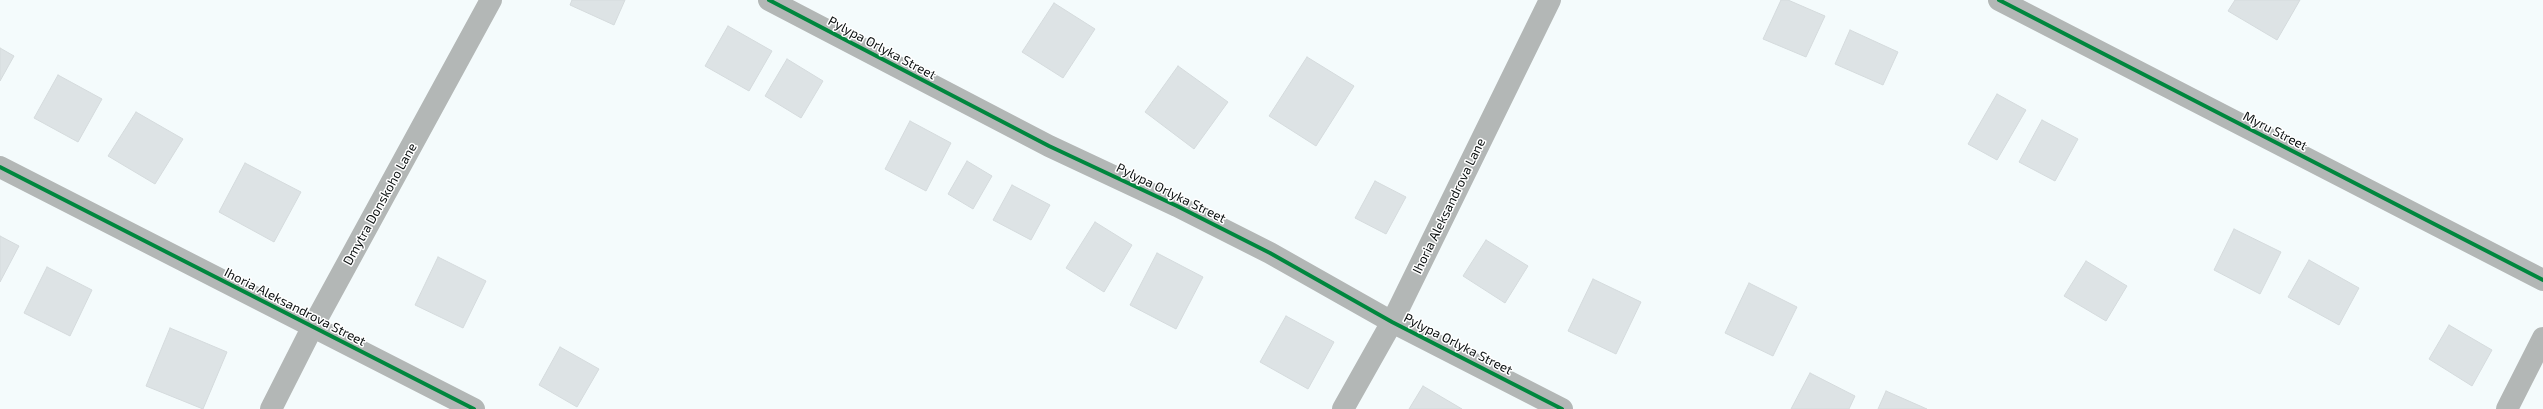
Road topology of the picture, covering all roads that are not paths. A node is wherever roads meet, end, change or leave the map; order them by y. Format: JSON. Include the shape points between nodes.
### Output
{"nodes":[{"id":1,"x":491,"y":0,"type":"edge"},
{"id":2,"x":769,"y":0,"type":"edge"},
{"id":3,"x":1550,"y":0,"type":"edge"},
{"id":4,"x":1999,"y":0,"type":"edge"},
{"id":5,"x":0,"y":167,"type":"edge"},
{"id":6,"x":2543,"y":280,"type":"edge"},
{"id":7,"x":1392,"y":322,"type":"junction"},
{"id":8,"x":312,"y":328,"type":"junction"},
{"id":9,"x":2543,"y":338,"type":"edge"},
{"id":10,"x":271,"y":409,"type":"edge"},
{"id":11,"x":474,"y":409,"type":"edge"},
{"id":12,"x":1343,"y":409,"type":"edge"},
{"id":13,"x":1562,"y":409,"type":"edge"},
{"id":14,"x":2507,"y":409,"type":"edge"}],
"edges":[{"from":1,"to":8,"type":"street","name":"Dmytra Donskoho Lane"},
{"from":2,"to":7,"type":"street","name":"Pylypa Orlyka Street","via":[[1048,146],[1270,253]]},
{"from":3,"to":7,"type":"street","name":"Ihoria Aleksandrova Lane"},
{"from":4,"to":6,"type":"street","name":"Myru Street"},
{"from":5,"to":8,"type":"street","name":"Ihoria Aleksandrova Street"},
{"from":7,"to":12,"type":"street","name":"Ihoria Aleksandrova Lane"},
{"from":7,"to":13,"type":"street","name":"Pylypa Orlyka Street"},
{"from":8,"to":10,"type":"street","name":"Dmytra Donskoho Lane"},
{"from":8,"to":11,"type":"street","name":"Ihoria Aleksandrova Street"},
{"from":9,"to":14,"type":"street"}]}
